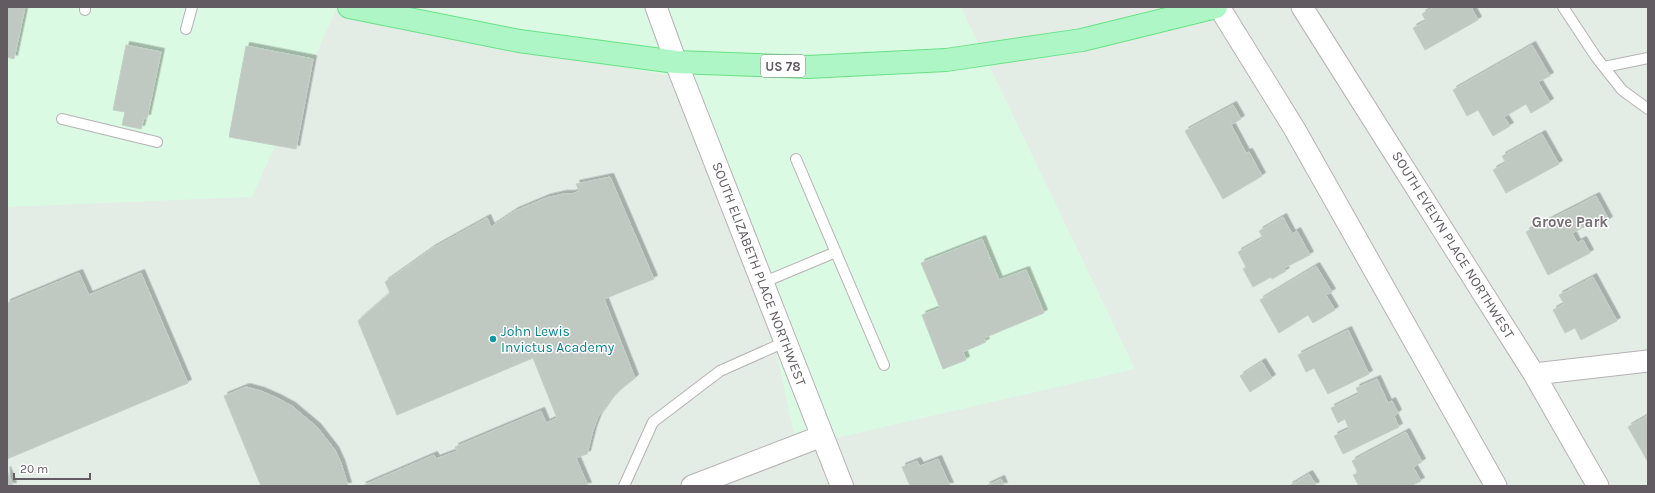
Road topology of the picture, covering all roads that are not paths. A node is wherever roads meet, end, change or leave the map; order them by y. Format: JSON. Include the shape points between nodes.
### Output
{"nodes":[{"id":1,"x":192,"y":7,"type":"edge"},
{"id":2,"x":349,"y":7,"type":"edge"},
{"id":3,"x":656,"y":7,"type":"edge"},
{"id":4,"x":1217,"y":7,"type":"edge"},
{"id":5,"x":1302,"y":7,"type":"edge"},
{"id":6,"x":1563,"y":7,"type":"edge"},
{"id":7,"x":186,"y":29,"type":"dead end"},
{"id":8,"x":1648,"y":58,"type":"edge"},
{"id":9,"x":676,"y":62,"type":"junction"},
{"id":10,"x":1604,"y":67,"type":"junction"},
{"id":11,"x":1648,"y":109,"type":"edge"},
{"id":12,"x":62,"y":119,"type":"dead end"},
{"id":13,"x":157,"y":142,"type":"dead end"},
{"id":14,"x":796,"y":159,"type":"dead end"},
{"id":15,"x":836,"y":252,"type":"junction"},
{"id":16,"x":762,"y":283,"type":"junction"},
{"id":17,"x":785,"y":342,"type":"junction"},
{"id":18,"x":1648,"y":361,"type":"edge"},
{"id":19,"x":884,"y":365,"type":"dead end"},
{"id":20,"x":1534,"y":374,"type":"junction"},
{"id":21,"x":822,"y":436,"type":"junction"},
{"id":22,"x":624,"y":486,"type":"edge"},
{"id":23,"x":692,"y":486,"type":"edge"},
{"id":24,"x":842,"y":486,"type":"edge"},
{"id":25,"x":1496,"y":486,"type":"edge"},
{"id":26,"x":1598,"y":486,"type":"edge"}],
"edges":[{"from":1,"to":7,"type":"lane"},
{"from":2,"to":9,"type":"main road","number":"US 78","via":[[519,41]]},
{"from":3,"to":9,"type":"street"},
{"from":4,"to":9,"type":"main road","number":"US 78","via":[[1082,40],[946,60],[808,67]]},
{"from":4,"to":25,"type":"street","via":[[1294,128]]},
{"from":5,"to":20,"type":"street","name":"SOUTH EVELYN PLACE NORTHWEST"},
{"from":6,"to":10,"type":"lane"},
{"from":8,"to":10,"type":"lane"},
{"from":9,"to":16,"type":"street","name":"SOUTH ELIZABETH PLACE NORTHWEST"},
{"from":10,"to":11,"type":"lane","via":[[1622,90]]},
{"from":12,"to":13,"type":"lane"},
{"from":14,"to":15,"type":"lane"},
{"from":15,"to":16,"type":"lane"},
{"from":15,"to":19,"type":"lane"},
{"from":16,"to":17,"type":"street","name":"SOUTH ELIZABETH PLACE NORTHWEST"},
{"from":17,"to":21,"type":"street","name":"SOUTH ELIZABETH PLACE NORTHWEST"},
{"from":17,"to":22,"type":"lane","via":[[720,371],[653,422]]},
{"from":18,"to":20,"type":"street"},
{"from":20,"to":26,"type":"street","name":"SOUTH EVELYN PLACE NORTHWEST"},
{"from":21,"to":23,"type":"street"},
{"from":21,"to":24,"type":"street","name":"SOUTH ELIZABETH PLACE NORTHWEST"}]}
